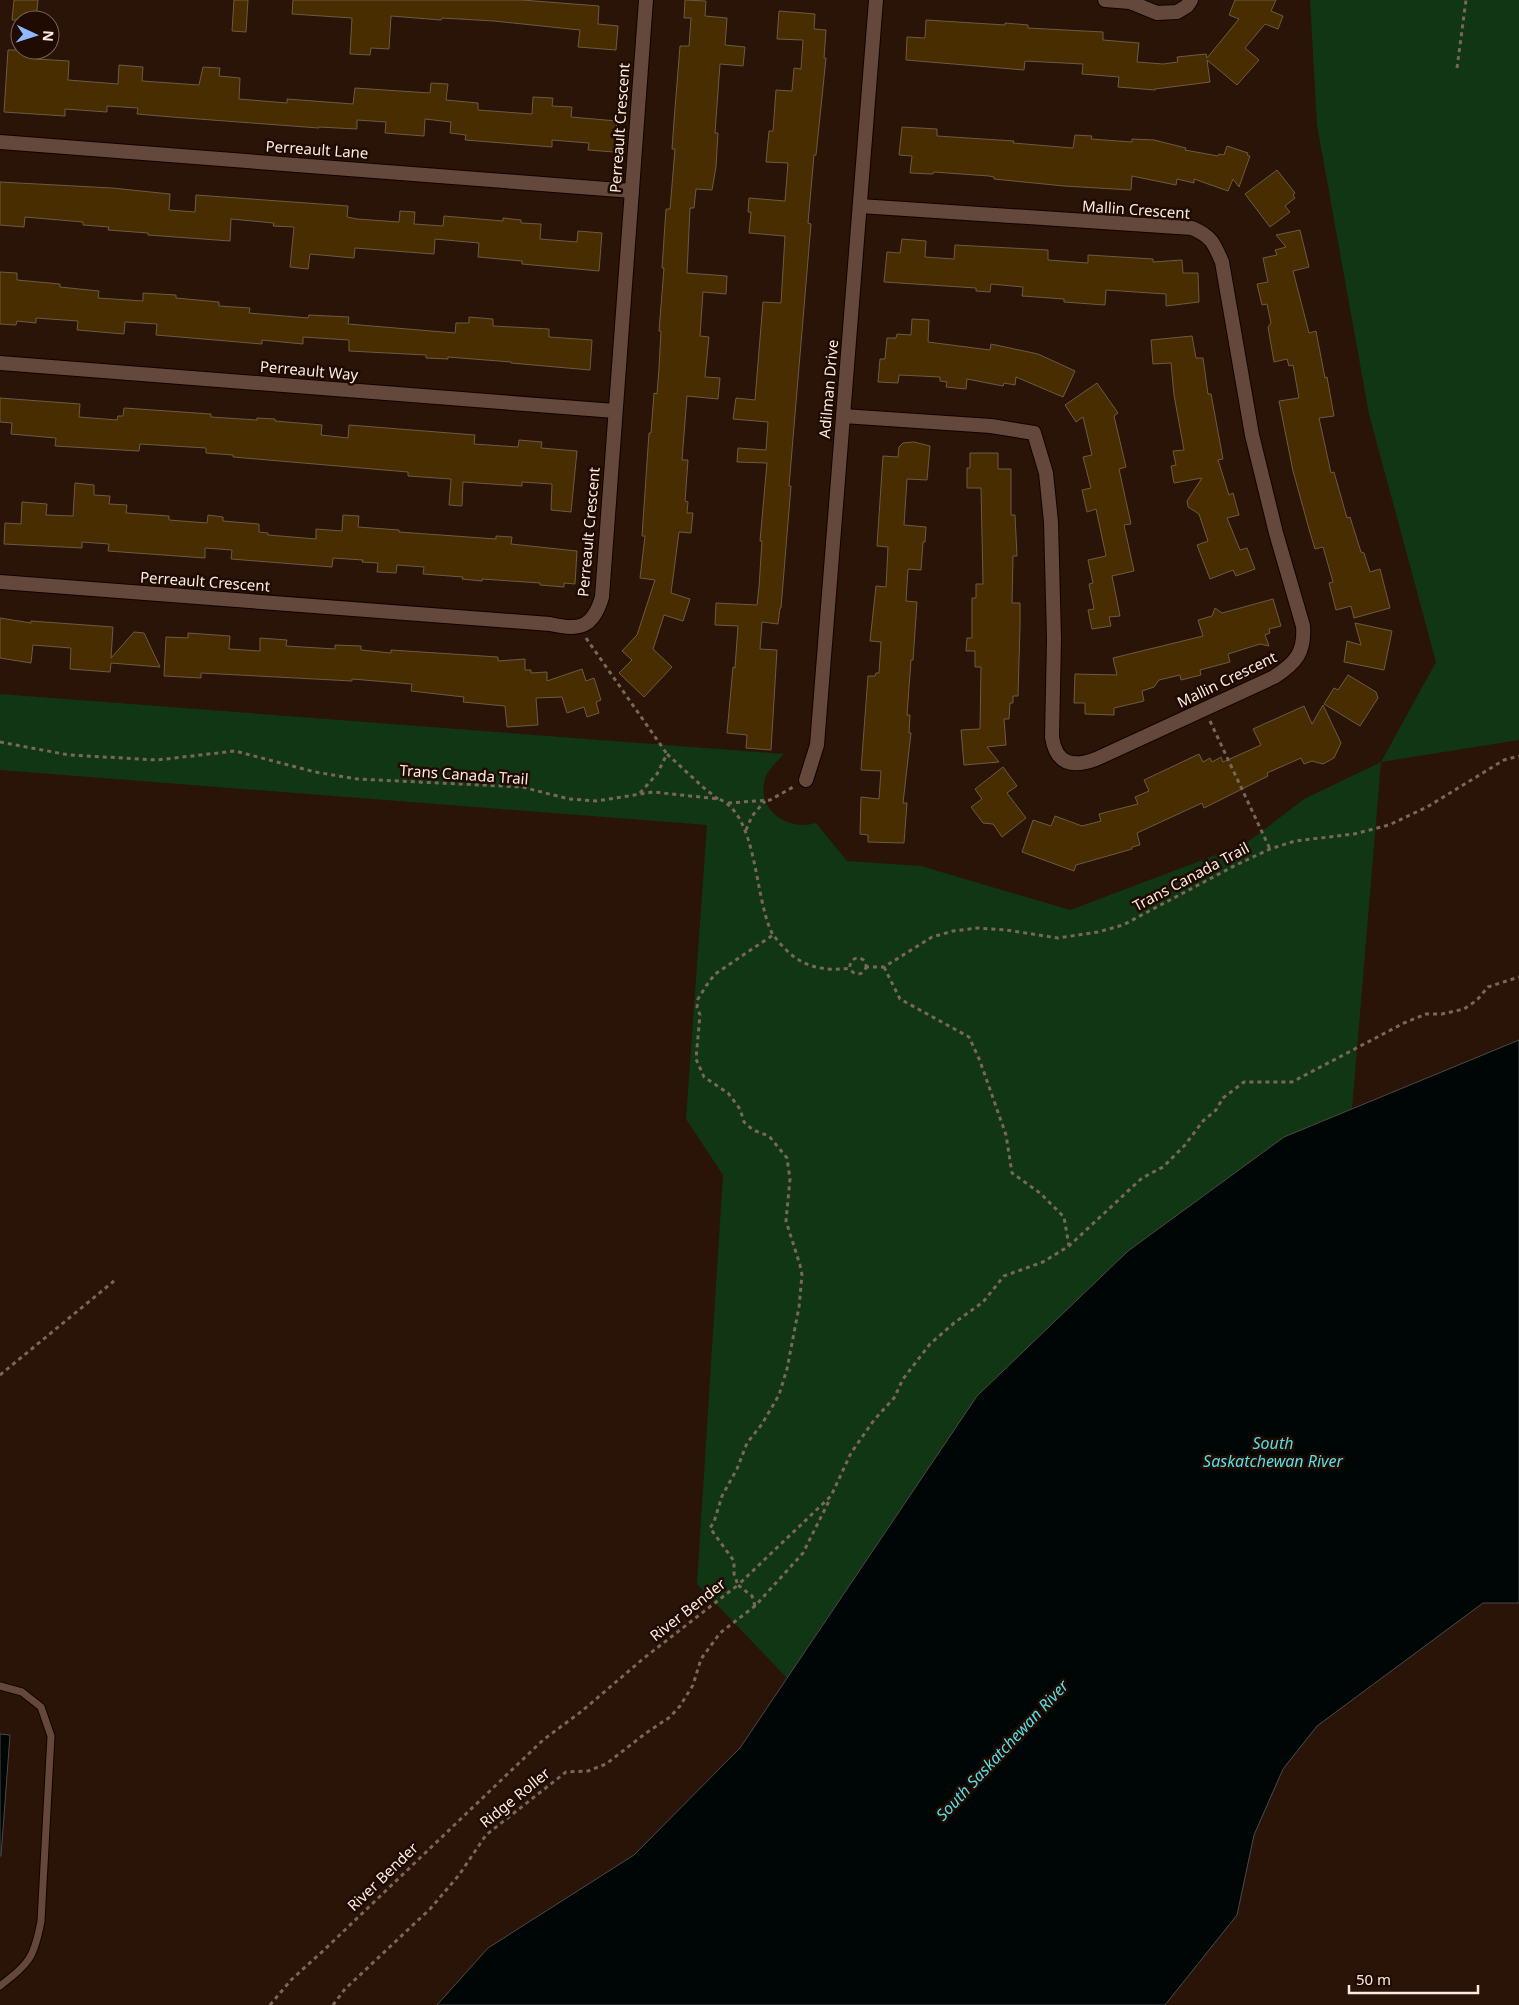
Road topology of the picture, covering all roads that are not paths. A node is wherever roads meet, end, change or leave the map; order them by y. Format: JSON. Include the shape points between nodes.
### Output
{"nodes":[{"id":1,"x":646,"y":0,"type":"edge"},
{"id":2,"x":876,"y":0,"type":"edge"},
{"id":3,"x":1105,"y":0,"type":"edge"},
{"id":4,"x":1191,"y":0,"type":"edge"},
{"id":5,"x":0,"y":142,"type":"edge"},
{"id":6,"x":632,"y":191,"type":"junction"},
{"id":7,"x":860,"y":206,"type":"junction"},
{"id":8,"x":0,"y":363,"type":"edge"},
{"id":9,"x":615,"y":411,"type":"junction"},
{"id":10,"x":843,"y":416,"type":"junction"},
{"id":11,"x":0,"y":582,"type":"edge"},
{"id":12,"x":806,"y":780,"type":"road end"},
{"id":13,"x":0,"y":1686,"type":"edge"},
{"id":14,"x":0,"y":1986,"type":"edge"}],
"edges":[{"from":1,"to":6,"type":"street","name":"Perreault Crescent"},
{"from":2,"to":7,"type":"street","name":"Adilman Drive"},
{"from":3,"to":4,"type":"street","via":[[1130,2],[1157,13],[1177,12],[1188,6]]},
{"from":5,"to":6,"type":"street","name":"Perreault Lane"},
{"from":6,"to":9,"type":"street","name":"Perreault Crescent"},
{"from":7,"to":10,"type":"street","name":"Adilman Drive"},
{"from":7,"to":10,"type":"street","name":"Mallin Crescent","via":[[1192,228],[1215,244],[1222,262],[1252,435],[1303,626],[1304,641],[1299,656],[1274,677],[1105,755],[1086,763],[1066,762],[1054,749],[1052,737],[1051,522],[1046,474],[1034,433],[991,426]]},
{"from":8,"to":9,"type":"street","name":"Perreault Way"},
{"from":9,"to":11,"type":"street","name":"Perreault Crescent","via":[[602,597],[591,619],[578,628]]},
{"from":10,"to":12,"type":"street","name":"Adilman Drive","via":[[817,745]]},
{"from":13,"to":14,"type":"lane","via":[[22,1692],[41,1707],[51,1736],[37,1945],[26,1965]]}]}
